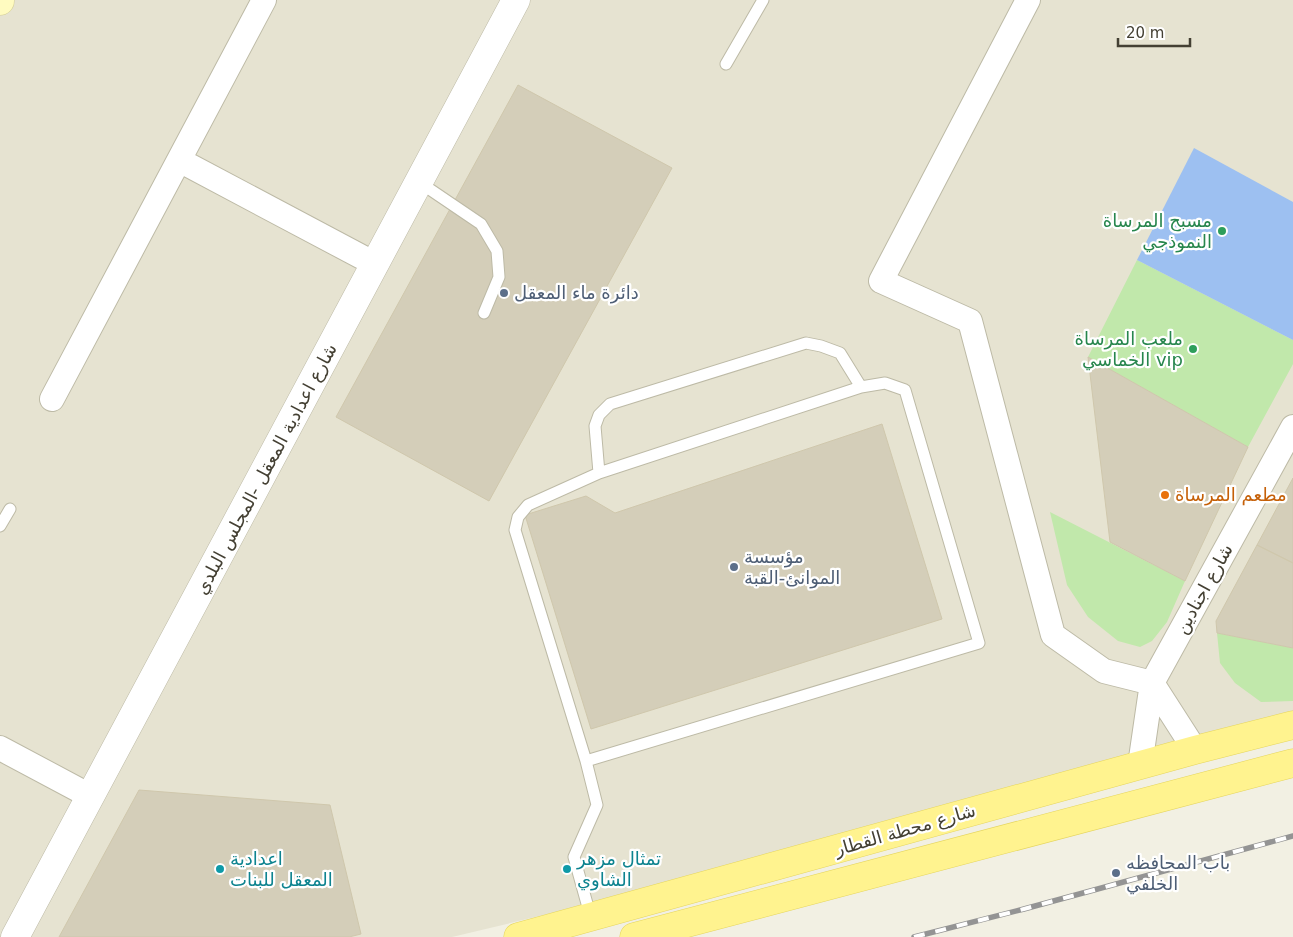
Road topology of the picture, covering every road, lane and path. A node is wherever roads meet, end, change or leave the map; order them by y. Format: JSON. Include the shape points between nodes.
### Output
{"nodes":[{"id":1,"x":264,"y":0,"type":"edge"},
{"id":2,"x":516,"y":0,"type":"edge"},
{"id":3,"x":763,"y":0,"type":"edge"},
{"id":4,"x":1028,"y":0,"type":"edge"},
{"id":5,"x":726,"y":64,"type":"dead end"},
{"id":6,"x":179,"y":160,"type":"junction"},
{"id":7,"x":419,"y":182,"type":"junction"},
{"id":8,"x":376,"y":264,"type":"junction"},
{"id":9,"x":484,"y":313,"type":"dead end"},
{"id":10,"x":861,"y":387,"type":"junction"},
{"id":11,"x":52,"y":399,"type":"dead end"},
{"id":12,"x":1293,"y":426,"type":"edge"},
{"id":13,"x":599,"y":473,"type":"junction"},
{"id":14,"x":10,"y":509,"type":"dead end"},
{"id":15,"x":0,"y":526,"type":"edge"},
{"id":16,"x":1152,"y":683,"type":"junction"},
{"id":17,"x":1293,"y":725,"type":"edge"},
{"id":18,"x":0,"y":748,"type":"edge"},
{"id":19,"x":1195,"y":750,"type":"junction"},
{"id":20,"x":586,"y":761,"type":"junction"},
{"id":21,"x":1293,"y":764,"type":"edge"},
{"id":22,"x":1140,"y":765,"type":"junction"},
{"id":23,"x":1205,"y":786,"type":"junction"},
{"id":24,"x":90,"y":796,"type":"junction"},
{"id":25,"x":590,"y":918,"type":"junction"},
{"id":26,"x":15,"y":937,"type":"edge"},
{"id":27,"x":518,"y":937,"type":"edge"},
{"id":28,"x":634,"y":937,"type":"edge"}],
"edges":[{"from":1,"to":6,"type":"street"},
{"from":2,"to":7,"type":"street","name":"شارع اعدادية المعقل -المجلس البلدي"},
{"from":3,"to":5,"type":"lane"},
{"from":4,"to":16,"type":"street","via":[[881,281],[970,320],[1053,635],[1104,671]]},
{"from":6,"to":8,"type":"street"},
{"from":6,"to":11,"type":"street"},
{"from":7,"to":8,"type":"street","name":"شارع اعدادية المعقل -المجلس البلدي"},
{"from":7,"to":9,"type":"lane","via":[[481,224],[496,251],[499,277]]},
{"from":8,"to":24,"type":"street","name":"شارع اعدادية المعقل -المجلس البلدي"},
{"from":10,"to":13,"type":"lane"},
{"from":10,"to":13,"type":"lane","via":[[840,353],[806,343],[610,404],[599,415],[595,426]]},
{"from":10,"to":20,"type":"lane","via":[[885,383],[905,390],[979,644]]},
{"from":12,"to":16,"type":"street","name":"شارع اجنادين"},
{"from":13,"to":20,"type":"lane","via":[[528,505],[518,517],[515,530]]},
{"from":14,"to":15,"type":"lane"},
{"from":16,"to":19,"type":"street"},
{"from":16,"to":22,"type":"street"},
{"from":17,"to":19,"type":"main road","name":"شارع محطة القطار"},
{"from":18,"to":24,"type":"street"},
{"from":19,"to":22,"type":"main road","name":"شارع محطة القطار"},
{"from":19,"to":23,"type":"main road"},
{"from":20,"to":25,"type":"lane","via":[[597,805],[574,857]]},
{"from":21,"to":23,"type":"main road","name":"شارع محطة القطار"},
{"from":22,"to":25,"type":"main road","name":"شارع محطة القطار"},
{"from":23,"to":28,"type":"main road","name":"شارع محطة القطار"},
{"from":24,"to":26,"type":"street","name":"شارع اعدادية المعقل -المجلس البلدي"},
{"from":25,"to":27,"type":"main road","name":"شارع محطة القطار"}]}
